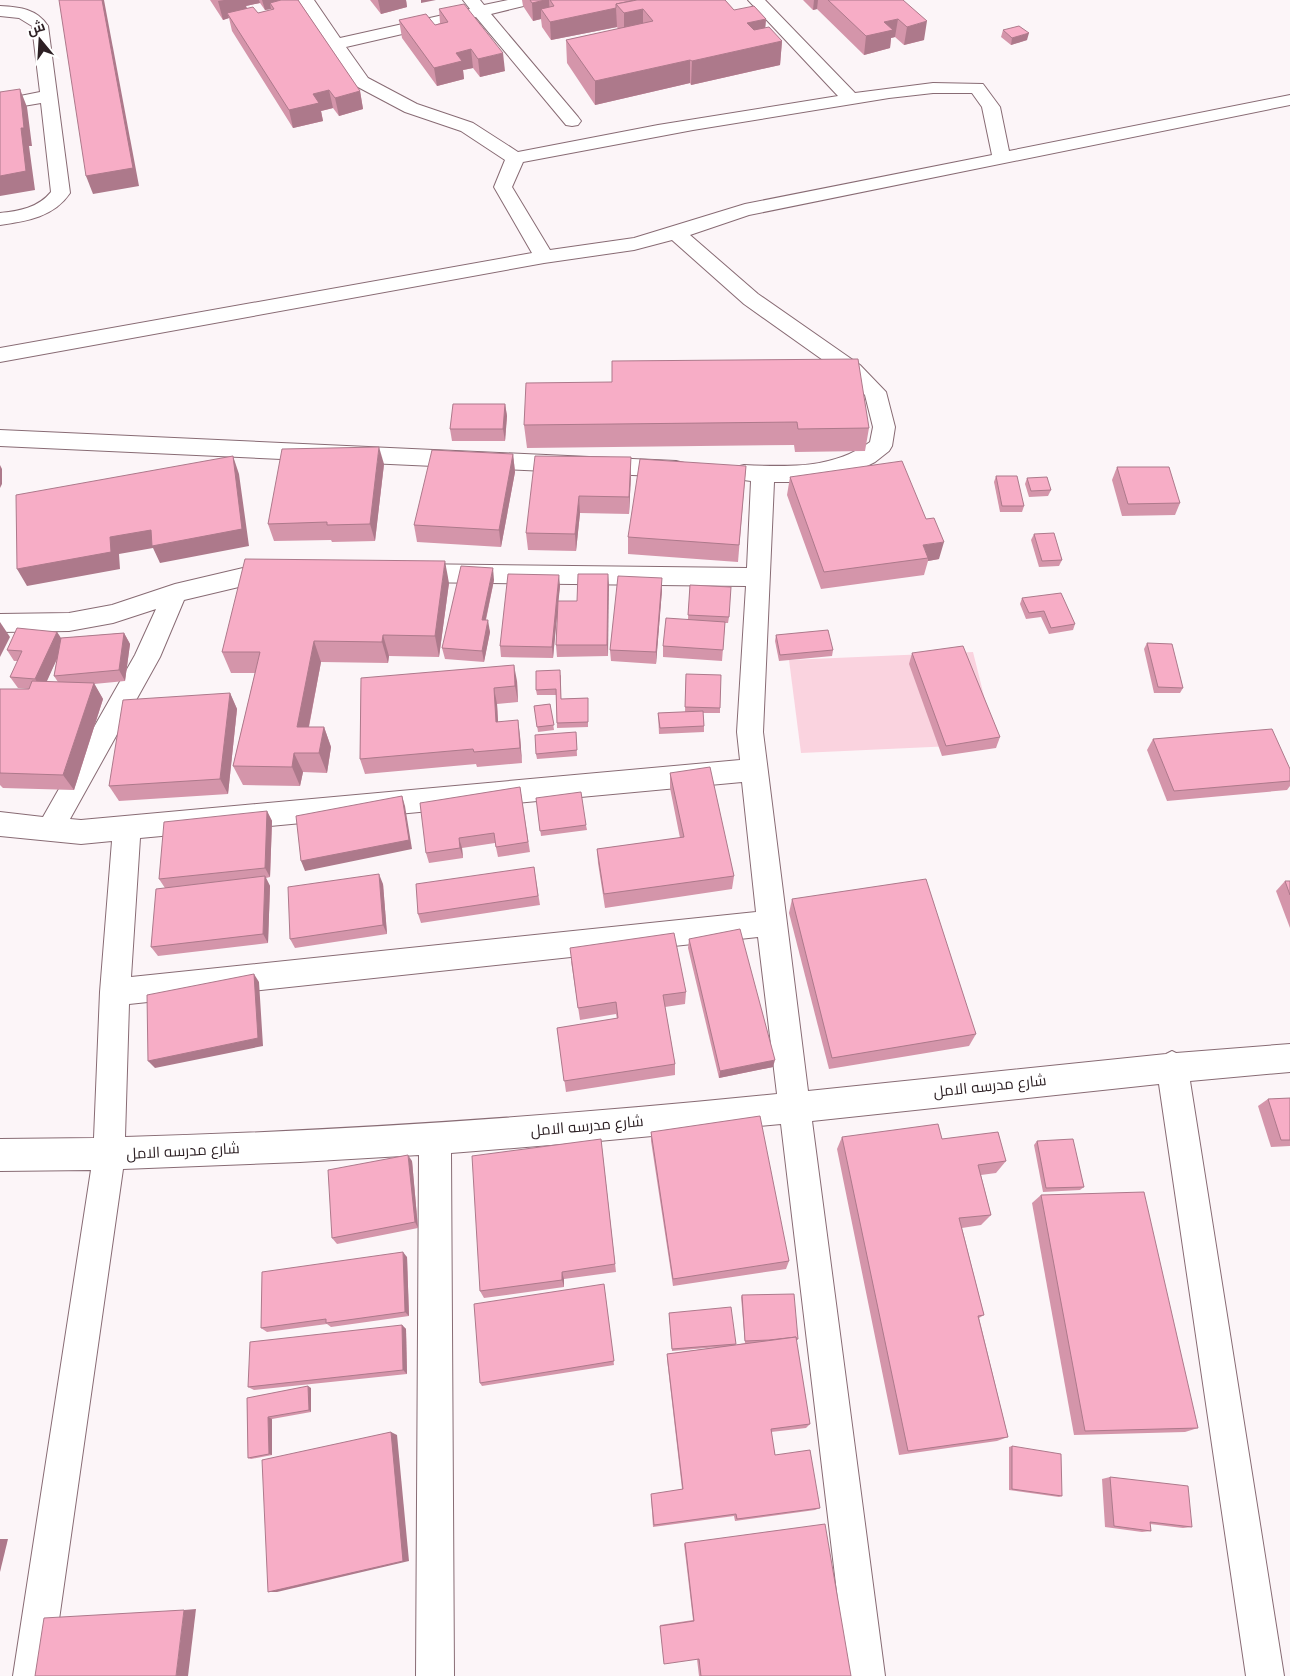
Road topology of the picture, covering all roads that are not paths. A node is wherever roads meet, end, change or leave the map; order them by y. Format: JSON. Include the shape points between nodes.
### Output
{"nodes":[{"id":1,"x":306,"y":0,"type":"edge"},
{"id":2,"x":530,"y":0,"type":"edge"},
{"id":3,"x":756,"y":0,"type":"edge"},
{"id":4,"x":475,"y":6,"type":"edge"},
{"id":5,"x":0,"y":11,"type":"edge"},
{"id":6,"x":336,"y":44,"type":"junction"},
{"id":7,"x":50,"y":96,"type":"junction"},
{"id":8,"x":850,"y":98,"type":"junction"},
{"id":9,"x":1290,"y":100,"type":"edge"},
{"id":10,"x":0,"y":105,"type":"edge"},
{"id":11,"x":572,"y":121,"type":"dead end"},
{"id":12,"x":515,"y":158,"type":"junction"},
{"id":13,"x":1002,"y":159,"type":"junction"},
{"id":14,"x":0,"y":220,"type":"edge"},
{"id":15,"x":676,"y":233,"type":"junction"},
{"id":16,"x":544,"y":257,"type":"junction"},
{"id":17,"x":0,"y":355,"type":"edge"},
{"id":18,"x":0,"y":438,"type":"edge"},
{"id":19,"x":692,"y":470,"type":"edge"},
{"id":20,"x":722,"y":472,"type":"edge"},
{"id":21,"x":762,"y":474,"type":"junction"},
{"id":22,"x":301,"y":571,"type":"edge"},
{"id":23,"x":389,"y":572,"type":"edge"},
{"id":24,"x":758,"y":577,"type":"junction"},
{"id":25,"x":175,"y":593,"type":"junction"},
{"id":26,"x":0,"y":623,"type":"edge"},
{"id":27,"x":754,"y":770,"type":"junction"},
{"id":28,"x":0,"y":824,"type":"edge"},
{"id":29,"x":127,"y":828,"type":"junction"},
{"id":30,"x":50,"y":830,"type":"junction"},
{"id":31,"x":771,"y":923,"type":"junction"},
{"id":32,"x":115,"y":992,"type":"junction"},
{"id":33,"x":1290,"y":1058,"type":"edge"},
{"id":34,"x":1172,"y":1066,"type":"junction"},
{"id":35,"x":796,"y":1108,"type":"junction"},
{"id":36,"x":435,"y":1140,"type":"junction"},
{"id":37,"x":0,"y":1155,"type":"edge"},
{"id":38,"x":109,"y":1155,"type":"junction"},
{"id":39,"x":32,"y":1676,"type":"edge"},
{"id":40,"x":434,"y":1676,"type":"edge"},
{"id":41,"x":866,"y":1676,"type":"edge"},
{"id":42,"x":1265,"y":1676,"type":"edge"}],
"edges":[{"from":1,"to":6,"type":"street"},
{"from":2,"to":4,"type":"street"},
{"from":3,"to":8,"type":"street"},
{"from":4,"to":6,"type":"street"},
{"from":4,"to":11,"type":"street"},
{"from":5,"to":7,"type":"street","via":[[37,20]]},
{"from":6,"to":12,"type":"street","via":[[362,82],[411,108],[467,128]]},
{"from":7,"to":10,"type":"street"},
{"from":7,"to":14,"type":"street","via":[[62,193],[53,204],[38,212]]},
{"from":8,"to":12,"type":"street","via":[[598,140]]},
{"from":8,"to":13,"type":"street","via":[[953,86],[977,88],[990,107]]},
{"from":9,"to":13,"type":"street"},
{"from":12,"to":16,"type":"street","via":[[503,187]]},
{"from":13,"to":15,"type":"street","via":[[745,210]]},
{"from":15,"to":16,"type":"street","via":[[634,244]]},
{"from":15,"to":21,"type":"street","via":[[751,299],[852,370],[874,392],[884,427],[881,446],[873,453],[846,465],[805,474]]},
{"from":16,"to":17,"type":"street"},
{"from":18,"to":19,"type":"street"},
{"from":20,"to":21,"type":"street"},
{"from":21,"to":24,"type":"street","via":[[764,489]]},
{"from":22,"to":25,"type":"street","via":[[243,577]]},
{"from":23,"to":24,"type":"street"},
{"from":24,"to":27,"type":"street","via":[[750,732]]},
{"from":25,"to":26,"type":"street","via":[[114,614],[69,622]]},
{"from":25,"to":30,"type":"street","via":[[147,657]]},
{"from":27,"to":29,"type":"street"},
{"from":27,"to":31,"type":"street"},
{"from":28,"to":30,"type":"street"},
{"from":29,"to":30,"type":"street","via":[[80,832]]},
{"from":29,"to":32,"type":"street"},
{"from":31,"to":32,"type":"street"},
{"from":31,"to":35,"type":"street"},
{"from":32,"to":38,"type":"street"},
{"from":33,"to":34,"type":"street","name":"شارع مدرسه الامل"},
{"from":34,"to":35,"type":"street","name":"شارع مدرسه الامل"},
{"from":34,"to":42,"type":"street"},
{"from":35,"to":36,"type":"street","name":"شارع مدرسه الامل"},
{"from":35,"to":41,"type":"street"},
{"from":36,"to":38,"type":"street","name":"شارع مدرسه الامل"},
{"from":36,"to":40,"type":"street"},
{"from":37,"to":38,"type":"street","name":"شارع مدرسه الامل"},
{"from":38,"to":39,"type":"street"}]}
